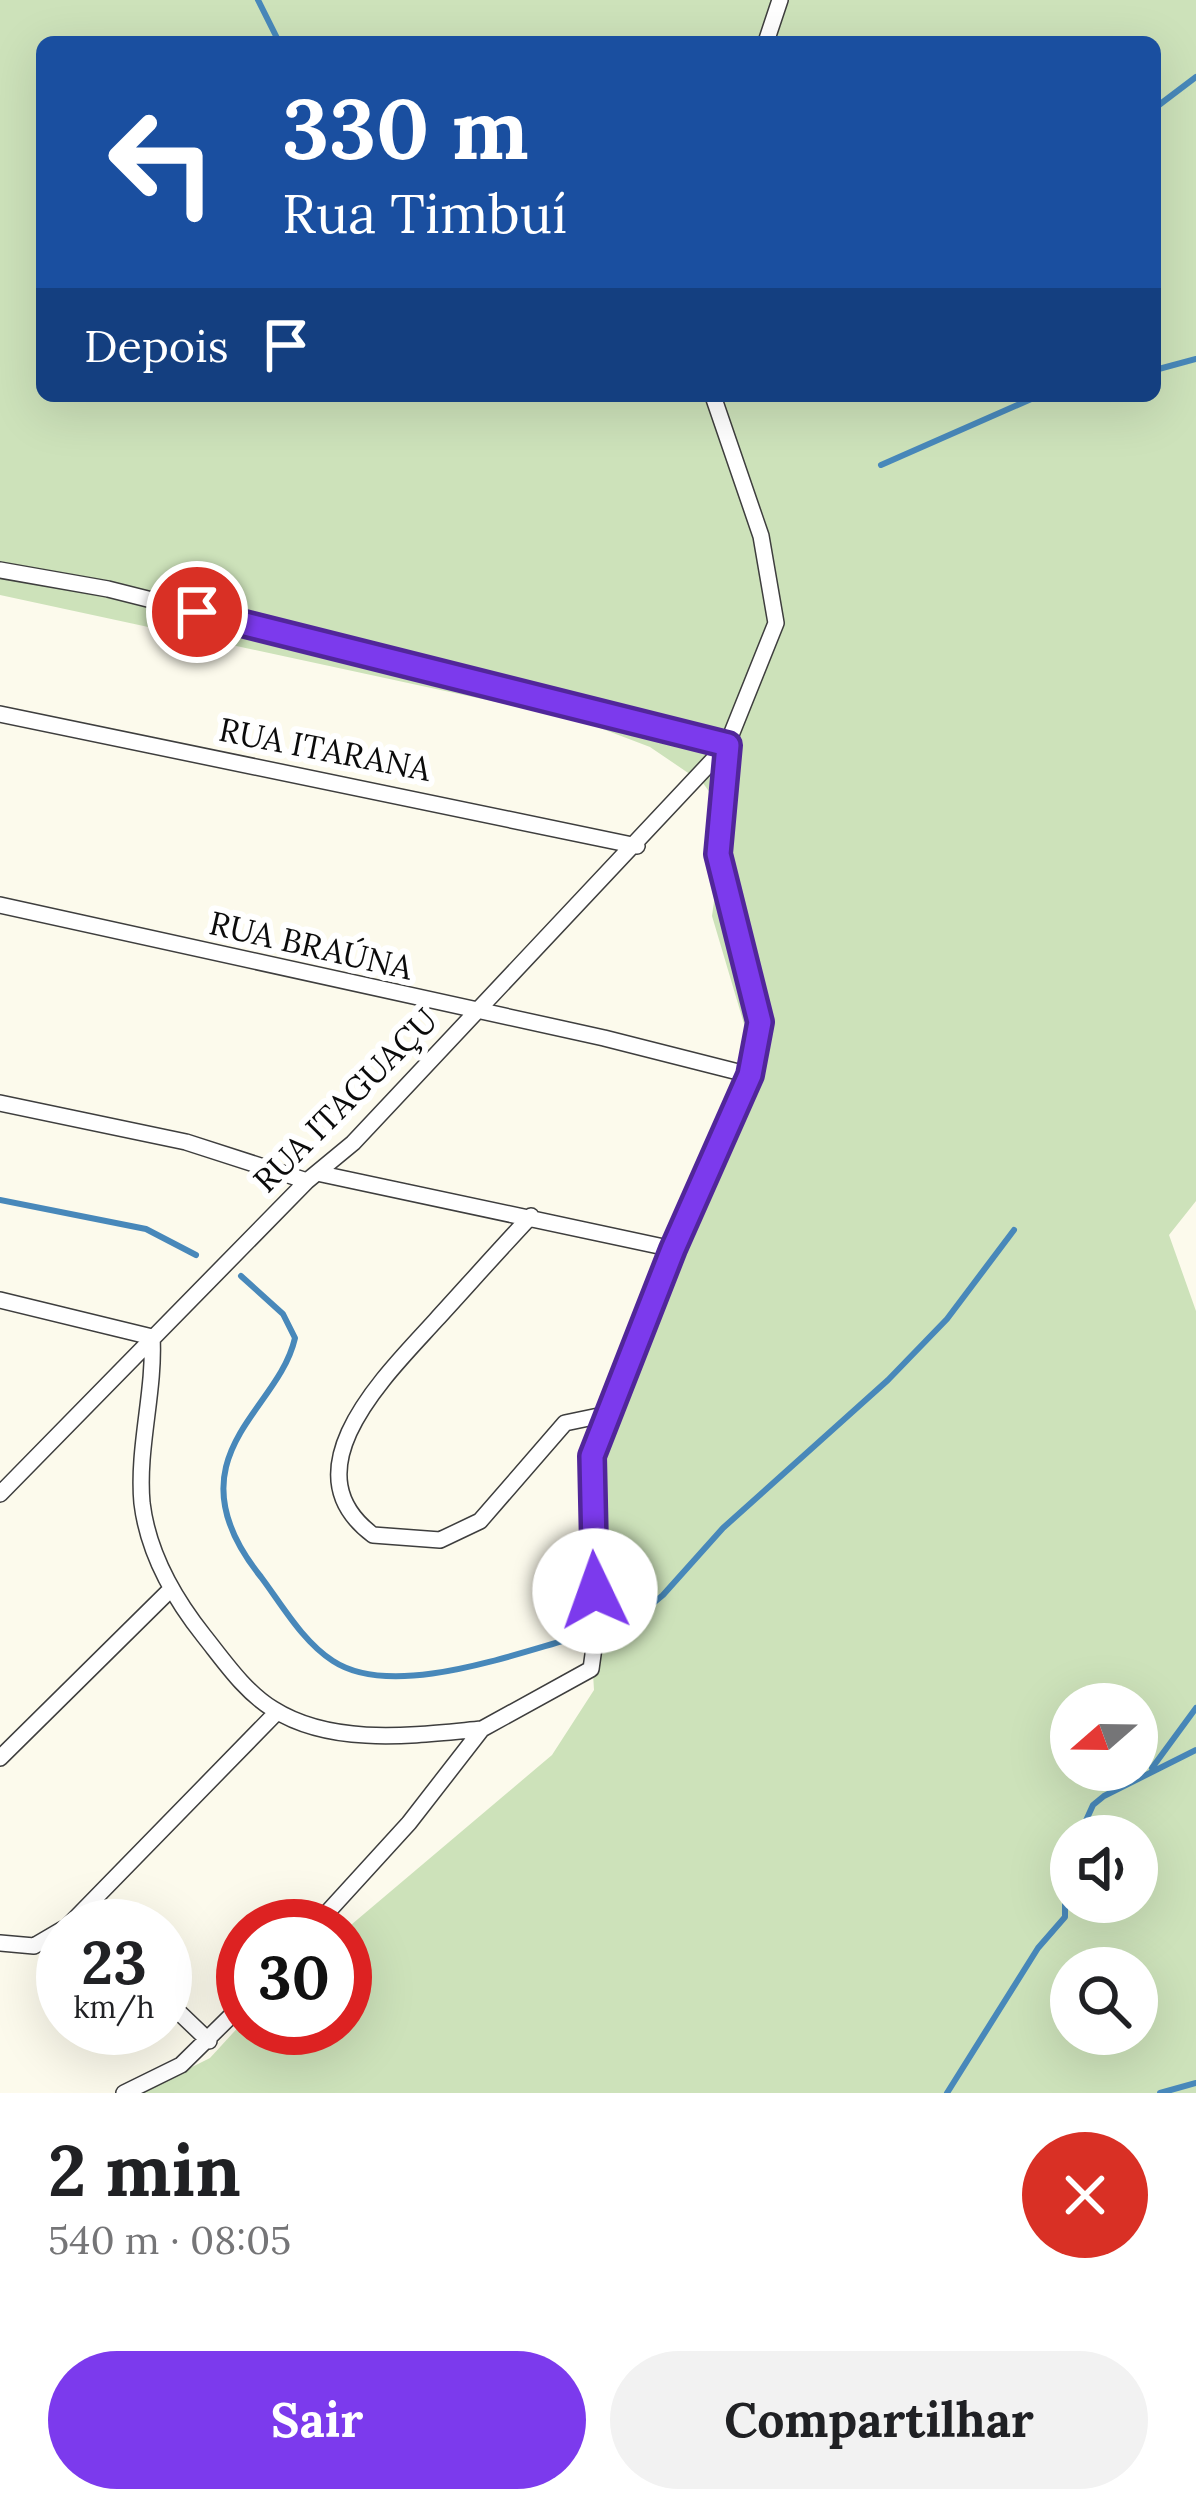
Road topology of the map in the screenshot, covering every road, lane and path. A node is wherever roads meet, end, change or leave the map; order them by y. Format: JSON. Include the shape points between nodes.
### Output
{"nodes":[{"id":1,"x":780,"y":0,"type":"edge"},
{"id":2,"x":768,"y":36,"type":"edge"},
{"id":3,"x":715,"y":402,"type":"edge"},
{"id":4,"x":0,"y":570,"type":"edge"},
{"id":5,"x":0,"y":714,"type":"edge"},
{"id":6,"x":728,"y":745,"type":"junction"},
{"id":7,"x":637,"y":846,"type":"junction"},
{"id":8,"x":0,"y":905,"type":"edge"},
{"id":9,"x":473,"y":1012,"type":"junction"},
{"id":10,"x":750,"y":1075,"type":"junction"},
{"id":11,"x":0,"y":1102,"type":"edge"},
{"id":12,"x":312,"y":1177,"type":"junction"},
{"id":13,"x":531,"y":1216,"type":"junction"},
{"id":14,"x":673,"y":1249,"type":"junction"},
{"id":15,"x":0,"y":1300,"type":"edge"},
{"id":16,"x":152,"y":1337,"type":"junction"},
{"id":17,"x":608,"y":1414,"type":"junction"},
{"id":18,"x":0,"y":1494,"type":"edge"},
{"id":19,"x":170,"y":1590,"type":"junction"},
{"id":20,"x":277,"y":1712,"type":"junction"},
{"id":21,"x":482,"y":1729,"type":"junction"},
{"id":22,"x":0,"y":1758,"type":"edge"},
{"id":23,"x":99,"y":1899,"type":"edge"},
{"id":24,"x":340,"y":1899,"type":"edge"},
{"id":25,"x":0,"y":1943,"type":"edge"},
{"id":26,"x":36,"y":1945,"type":"edge"},
{"id":27,"x":192,"y":2025,"type":"edge"},
{"id":28,"x":216,"y":2033,"type":"edge"},
{"id":29,"x":209,"y":2041,"type":"junction"},
{"id":30,"x":124,"y":2093,"type":"edge"}],
"edges":[{"from":1,"to":2,"type":"street"},
{"from":3,"to":6,"type":"street","via":[[761,536],[776,623]]},
{"from":4,"to":6,"type":"street"},
{"from":5,"to":7,"type":"street","name":"RUA ITARANA"},
{"from":6,"to":7,"type":"street","name":"RUA ITAGUAÇU"},
{"from":6,"to":10,"type":"street","via":[[718,854],[760,1022]]},
{"from":7,"to":9,"type":"street","name":"RUA ITAGUAÇU"},
{"from":8,"to":9,"type":"street","name":"RUA BRAÚNA"},
{"from":9,"to":10,"type":"street","name":"RUA BRAÚNA"},
{"from":9,"to":12,"type":"street","name":"RUA ITAGUAÇU"},
{"from":10,"to":14,"type":"street"},
{"from":11,"to":12,"type":"street"},
{"from":12,"to":13,"type":"street"},
{"from":12,"to":16,"type":"street","name":"RUA ITAGUAÇU"},
{"from":13,"to":14,"type":"street"},
{"from":13,"to":17,"type":"street","via":[[353,1421],[338,1468],[346,1509],[373,1535],[440,1540],[480,1521],[566,1423]]},
{"from":14,"to":17,"type":"street"},
{"from":15,"to":16,"type":"street"},
{"from":16,"to":18,"type":"street","name":"RUA ITAGUAÇU"},
{"from":16,"to":19,"type":"street","via":[[142,1501]]},
{"from":17,"to":21,"type":"street","via":[[592,1456],[591,1669]]},
{"from":19,"to":20,"type":"street","via":[[229,1667]]},
{"from":19,"to":22,"type":"street"},
{"from":20,"to":21,"type":"street","via":[[372,1736]]},
{"from":20,"to":23,"type":"street"},
{"from":21,"to":24,"type":"street"},
{"from":25,"to":26,"type":"street"},
{"from":27,"to":29,"type":"street"},
{"from":28,"to":29,"type":"street"},
{"from":29,"to":30,"type":"street"}]}
